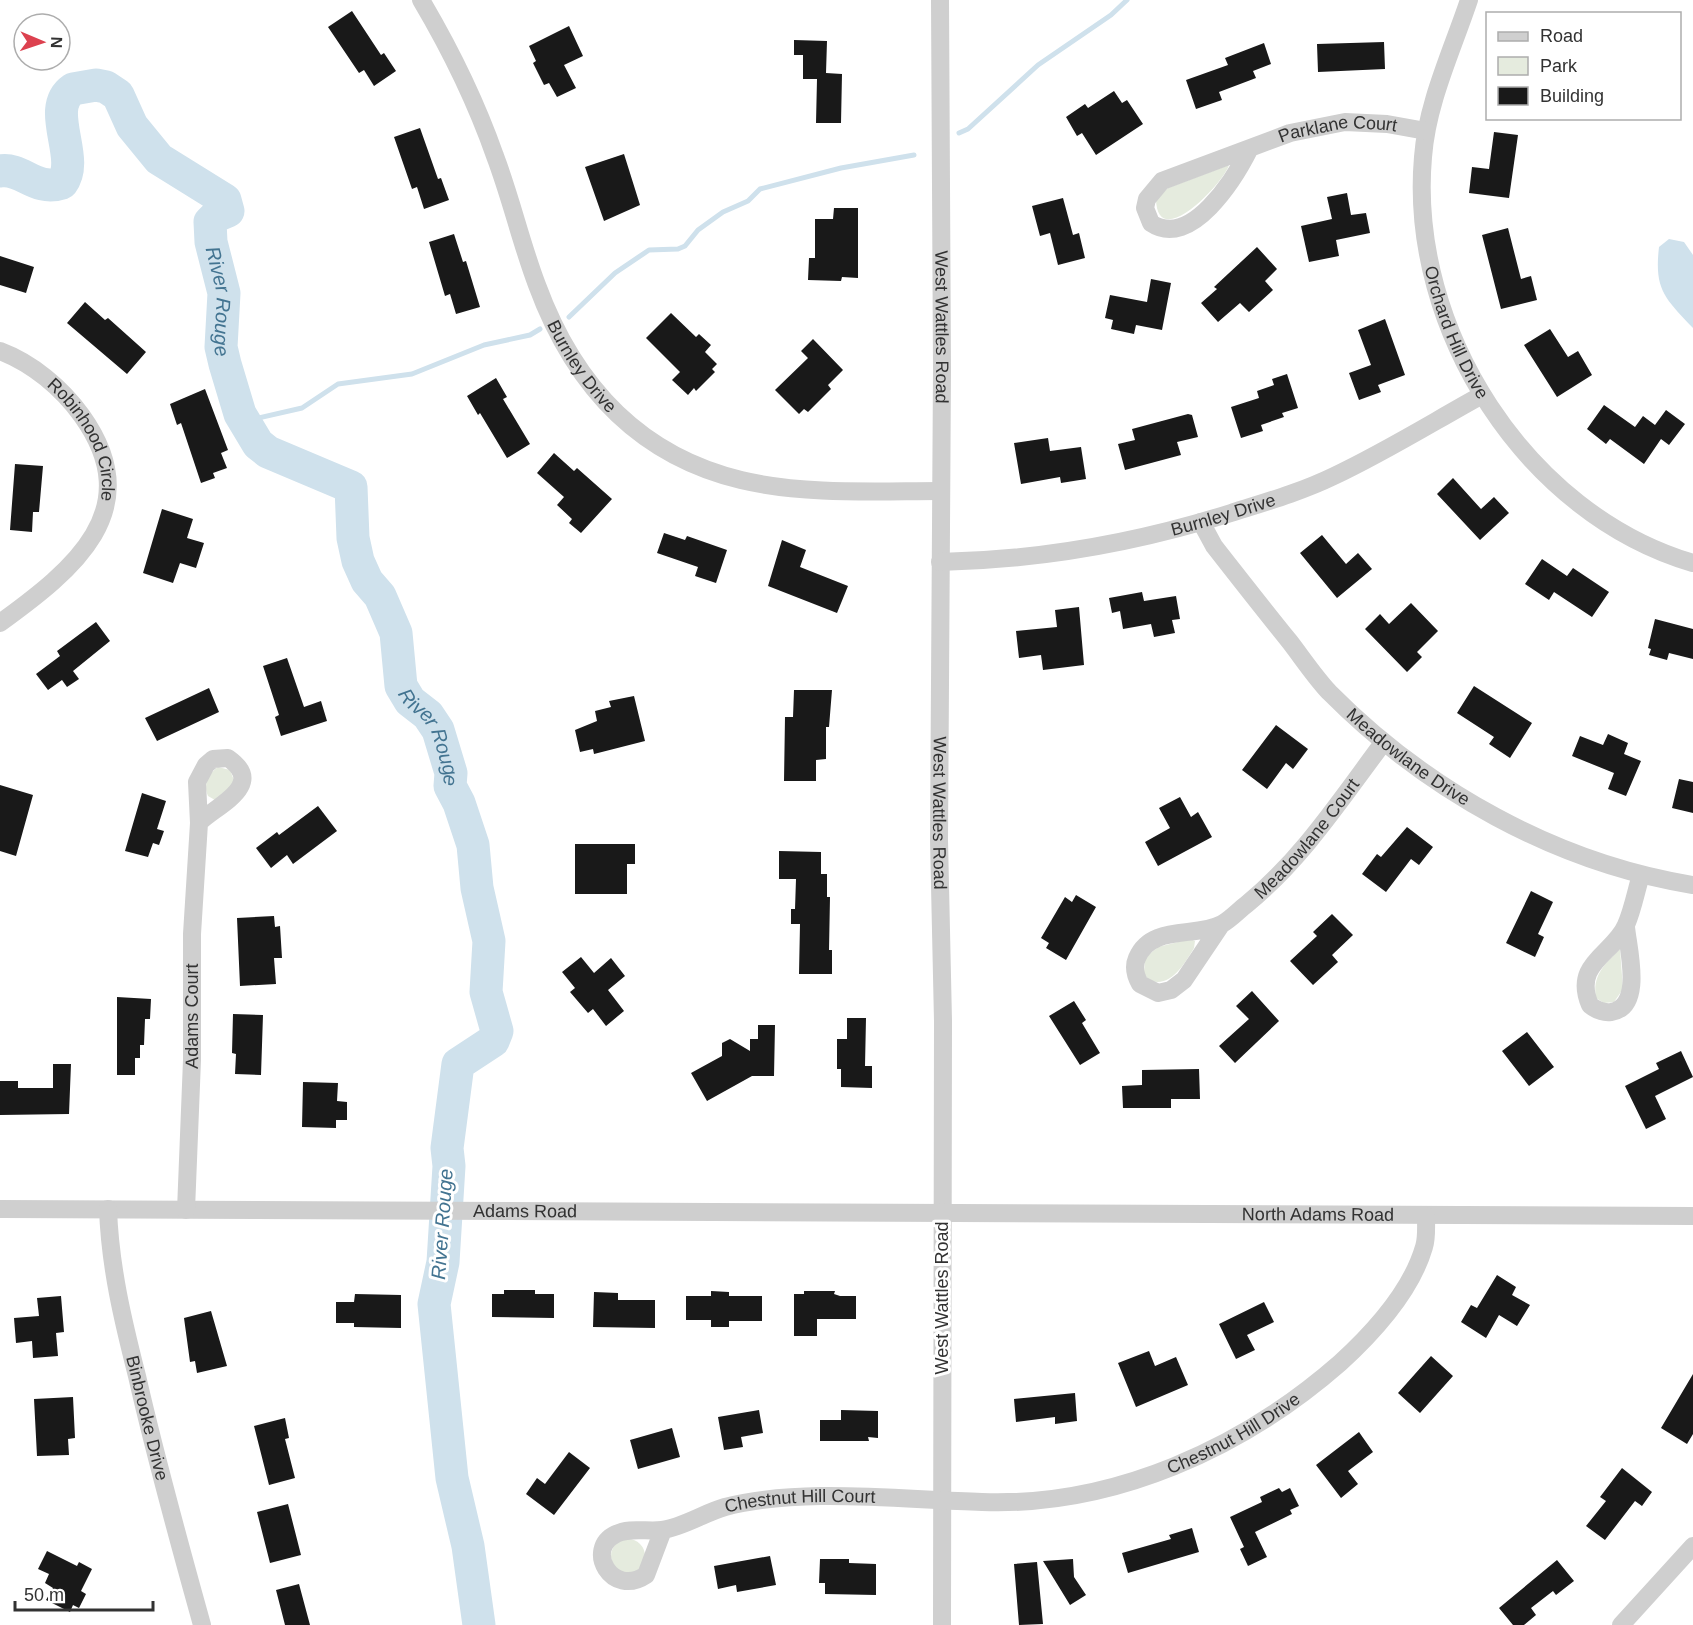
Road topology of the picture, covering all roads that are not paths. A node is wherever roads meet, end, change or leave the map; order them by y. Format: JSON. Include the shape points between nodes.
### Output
{"nodes":[{"id":1,"x":421,"y":0,"type":"edge"},
{"id":2,"x":940,"y":0,"type":"edge"},
{"id":3,"x":1469,"y":0,"type":"edge"},
{"id":4,"x":1426,"y":131,"type":"junction"},
{"id":5,"x":1250,"y":148,"type":"junction"},
{"id":6,"x":0,"y":351,"type":"edge"},
{"id":7,"x":1482,"y":394,"type":"junction"},
{"id":8,"x":940,"y":491,"type":"junction"},
{"id":9,"x":1201,"y":522,"type":"junction"},
{"id":10,"x":940,"y":562,"type":"junction"},
{"id":11,"x":1693,"y":564,"type":"edge"},
{"id":12,"x":0,"y":623,"type":"edge"},
{"id":13,"x":1383,"y":743,"type":"junction"},
{"id":14,"x":199,"y":823,"type":"dead end"},
{"id":15,"x":1641,"y":874,"type":"junction"},
{"id":16,"x":1693,"y":885,"type":"edge"},
{"id":17,"x":1221,"y":925,"type":"junction"},
{"id":18,"x":1626,"y":927,"type":"dead end"},
{"id":19,"x":0,"y":1209,"type":"edge"},
{"id":20,"x":108,"y":1209,"type":"junction"},
{"id":21,"x":186,"y":1210,"type":"junction"},
{"id":22,"x":943,"y":1214,"type":"junction"},
{"id":23,"x":1426,"y":1216,"type":"junction"},
{"id":24,"x":1693,"y":1216,"type":"edge"},
{"id":25,"x":941,"y":1500,"type":"junction"},
{"id":26,"x":663,"y":1530,"type":"dead end"},
{"id":27,"x":1693,"y":1546,"type":"edge"},
{"id":28,"x":201,"y":1625,"type":"edge"},
{"id":29,"x":942,"y":1625,"type":"edge"},
{"id":30,"x":1621,"y":1625,"type":"edge"}],
"edges":[{"from":1,"to":8,"type":"street","name":"Burnley Drive","via":[[480,117],[537,285],[559,337],[576,366],[620,417],[676,457],[742,480],[843,490]]},
{"from":2,"to":8,"type":"street","name":"West Wattles Road"},
{"from":3,"to":4,"type":"street","name":"Orchard Hill Drive"},
{"from":4,"to":5,"type":"street","name":"Parklane Court","via":[[1345,122],[1290,133]]},
{"from":4,"to":7,"type":"street","name":"Orchard Hill Drive","via":[[1422,190],[1428,249],[1449,327]]},
{"from":5,"to":5,"type":"street","name":"Parklane Court","via":[[1175,175],[1155,187],[1145,208],[1152,223],[1165,230],[1176,230],[1196,220],[1240,168]]},
{"from":6,"to":12,"type":"street","name":"Robinhood Circle","via":[[27,363],[78,410],[99,444],[108,489],[102,522],[81,555],[52,584]]},
{"from":7,"to":9,"type":"street","name":"Burnley Drive","via":[[1333,476],[1275,500]]},
{"from":7,"to":11,"type":"street","name":"Orchard Hill Drive","via":[[1523,450],[1569,494],[1629,536]]},
{"from":8,"to":10,"type":"street","name":"West Wattles Road"},
{"from":9,"to":10,"type":"street","name":"Burnley Drive","via":[[1100,547],[998,560]]},
{"from":9,"to":13,"type":"street","name":"Meadowlane Drive","via":[[1214,546],[1327,690]]},
{"from":10,"to":22,"type":"street","name":"West Wattles Road"},
{"from":13,"to":15,"type":"street","name":"Meadowlane Drive","via":[[1504,822]]},
{"from":13,"to":17,"type":"street","name":"Meadowlane Court","via":[[1289,864]]},
{"from":14,"to":21,"type":"street","name":"Adams Court","via":[[192,934]]},
{"from":15,"to":16,"type":"street","name":"Meadowlane Drive"},
{"from":15,"to":18,"type":"street"},
{"from":17,"to":17,"type":"street","name":"Meadowlane Court","via":[[1149,942],[1141,948],[1134,964],[1140,984],[1158,993],[1177,987]]},
{"from":19,"to":20,"type":"street","name":"Adams Road"},
{"from":20,"to":21,"type":"street","name":"Adams Road"},
{"from":20,"to":28,"type":"street","name":"Binbrooke Drive","via":[[110,1254],[119,1299]]},
{"from":21,"to":22,"type":"street","name":"Adams Road"},
{"from":22,"to":23,"type":"street","name":"North Adams Road"},
{"from":22,"to":25,"type":"street","name":"West Wattles Road"},
{"from":23,"to":24,"type":"street","name":"North Adams Road"},
{"from":23,"to":25,"type":"street","name":"Chestnut Hill Drive","via":[[1425,1244],[1418,1264],[1390,1308],[1329,1373],[1286,1407],[1245,1432],[1173,1466],[1096,1490],[1019,1501]]},
{"from":25,"to":26,"type":"street","name":"Chestnut Hill Court","via":[[771,1499],[723,1508]]},
{"from":25,"to":29,"type":"street","name":"West Wattles Road"},
{"from":27,"to":30,"type":"street"}]}
